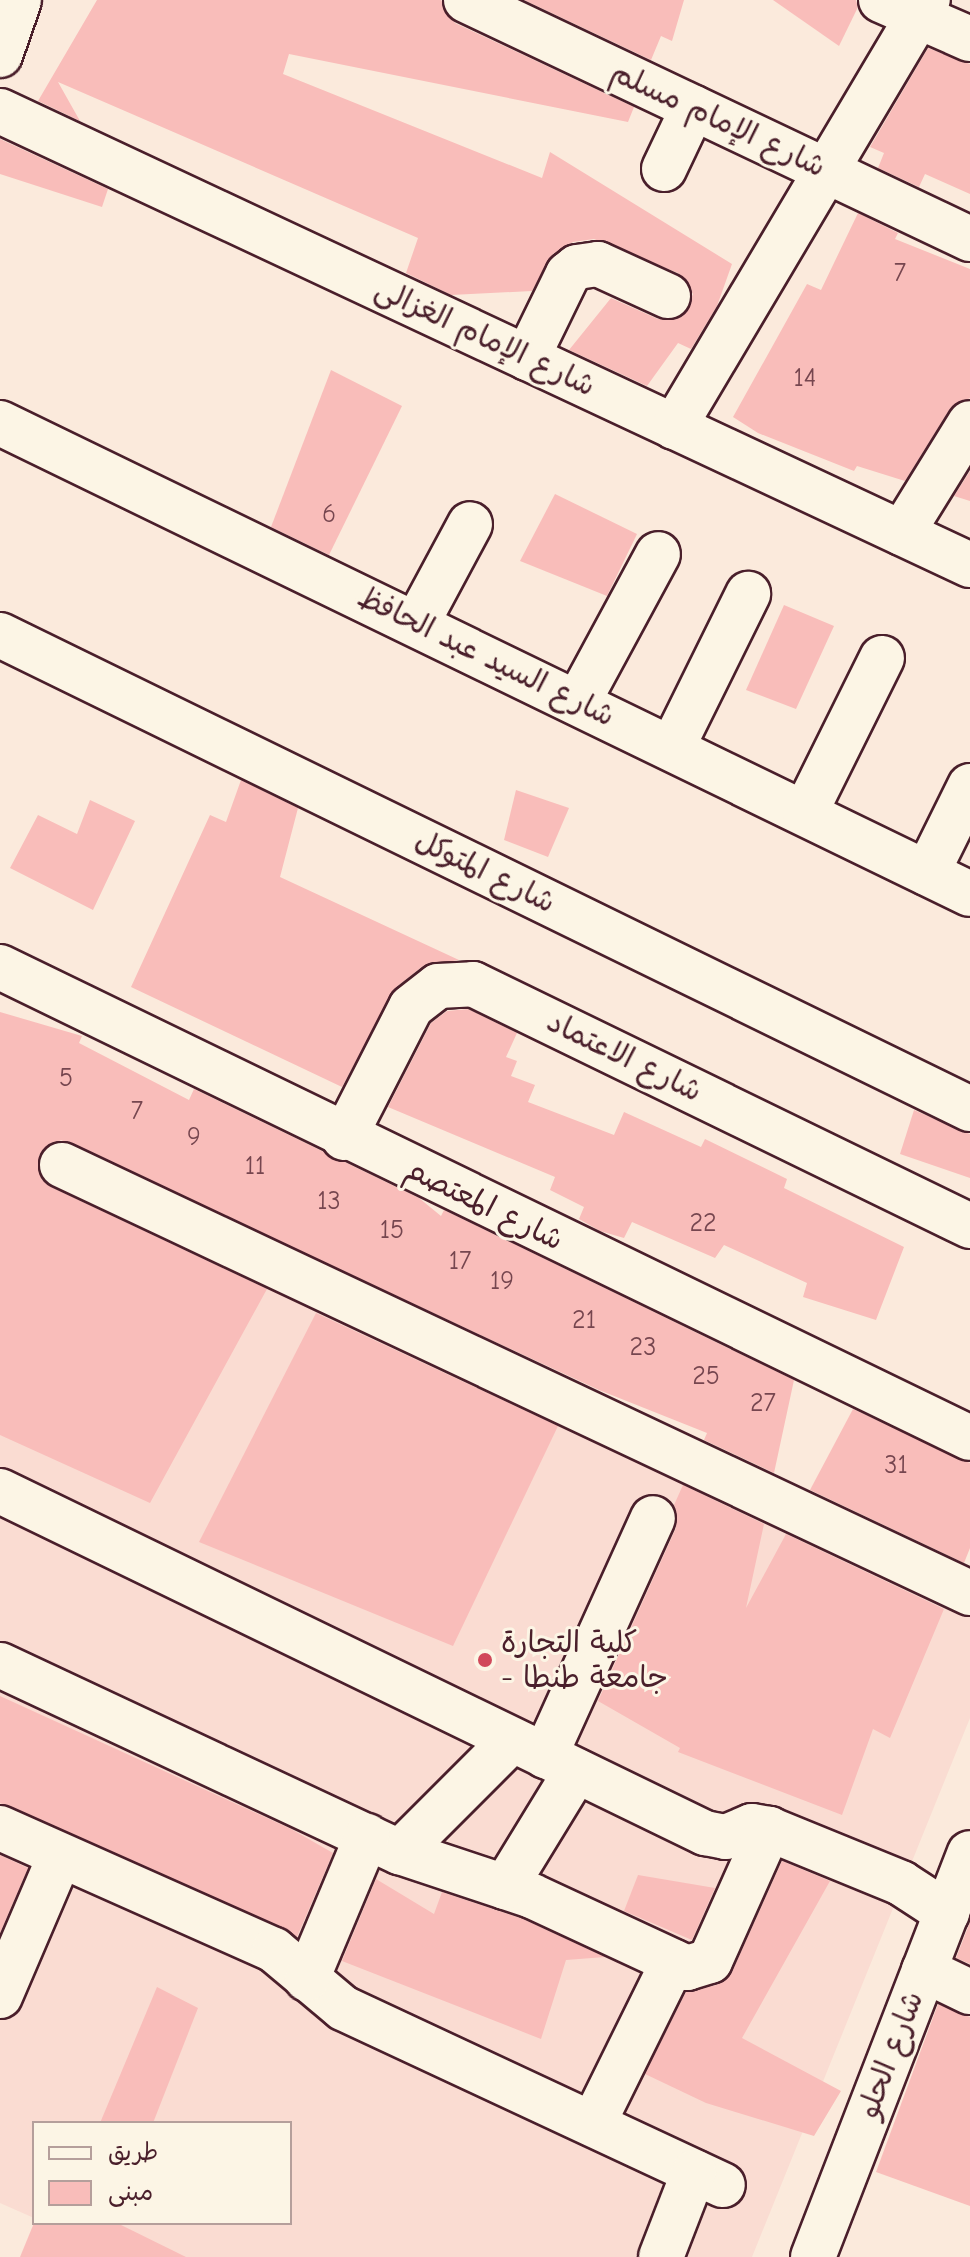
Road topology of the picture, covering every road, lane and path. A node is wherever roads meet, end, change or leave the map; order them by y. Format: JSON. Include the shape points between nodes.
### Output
{"nodes":[{"id":1,"x":19,"y":0,"type":"edge"},
{"id":2,"x":466,"y":0,"type":"edge"},
{"id":3,"x":909,"y":5,"type":"edge"},
{"id":4,"x":970,"y":39,"type":"edge"},
{"id":5,"x":0,"y":55,"type":"edge"},
{"id":6,"x":693,"y":108,"type":"junction"},
{"id":7,"x":0,"y":111,"type":"edge"},
{"id":8,"x":664,"y":169,"type":"dead end"},
{"id":9,"x":826,"y":171,"type":"junction"},
{"id":10,"x":970,"y":239,"type":"edge"},
{"id":11,"x":668,"y":296,"type":"dead end"},
{"id":12,"x":527,"y":358,"type":"junction"},
{"id":13,"x":0,"y":423,"type":"edge"},
{"id":14,"x":970,"y":423,"type":"edge"},
{"id":15,"x":674,"y":427,"type":"junction"},
{"id":16,"x":470,"y":524,"type":"dead end"},
{"id":17,"x":902,"y":533,"type":"junction"},
{"id":18,"x":658,"y":554,"type":"dead end"},
{"id":19,"x":970,"y":565,"type":"edge"},
{"id":20,"x":748,"y":594,"type":"dead end"},
{"id":21,"x":417,"y":623,"type":"junction"},
{"id":22,"x":0,"y":635,"type":"edge"},
{"id":23,"x":882,"y":658,"type":"dead end"},
{"id":24,"x":578,"y":702,"type":"junction"},
{"id":25,"x":672,"y":748,"type":"junction"},
{"id":26,"x":970,"y":786,"type":"edge"},
{"id":27,"x":805,"y":813,"type":"junction"},
{"id":28,"x":927,"y":873,"type":"junction"},
{"id":29,"x":970,"y":894,"type":"edge"},
{"id":30,"x":0,"y":967,"type":"edge"},
{"id":31,"x":970,"y":1109,"type":"edge"},
{"id":32,"x":344,"y":1138,"type":"junction"},
{"id":33,"x":62,"y":1165,"type":"dead end"},
{"id":34,"x":970,"y":1226,"type":"edge"},
{"id":35,"x":970,"y":1438,"type":"edge"},
{"id":36,"x":0,"y":1491,"type":"edge"},
{"id":37,"x":653,"y":1518,"type":"dead end"},
{"id":38,"x":970,"y":1593,"type":"edge"},
{"id":39,"x":0,"y":1665,"type":"edge"},
{"id":40,"x":544,"y":1756,"type":"junction"},
{"id":41,"x":0,"y":1828,"type":"edge"},
{"id":42,"x":769,"y":1829,"type":"junction"},
{"id":43,"x":383,"y":1844,"type":"junction"},
{"id":44,"x":970,"y":1853,"type":"edge"},
{"id":45,"x":60,"y":1856,"type":"junction"},
{"id":46,"x":505,"y":1887,"type":"junction"},
{"id":47,"x":947,"y":1913,"type":"junction"},
{"id":48,"x":673,"y":1962,"type":"junction"},
{"id":49,"x":924,"y":1970,"type":"junction"},
{"id":50,"x":307,"y":1979,"type":"junction"},
{"id":51,"x":970,"y":1992,"type":"edge"},
{"id":52,"x":0,"y":1996,"type":"edge"},
{"id":53,"x":593,"y":2124,"type":"junction"},
{"id":54,"x":826,"y":2253,"type":"edge"},
{"id":55,"x":661,"y":2257,"type":"edge"}],
"edges":[{"from":1,"to":5,"type":"street"},
{"from":2,"to":6,"type":"street","name":"شارع الإمام مسلم"},
{"from":3,"to":4,"type":"street"},
{"from":3,"to":9,"type":"street"},
{"from":6,"to":8,"type":"street"},
{"from":6,"to":9,"type":"street","name":"شارع الإمام مسلم"},
{"from":7,"to":12,"type":"street","name":"شارع الإمام الغزالى"},
{"from":9,"to":10,"type":"street","name":"شارع الإمام مسلم"},
{"from":9,"to":15,"type":"street"},
{"from":11,"to":12,"type":"street","via":[[598,264],[577,267],[568,274]]},
{"from":12,"to":15,"type":"street","name":"شارع الإمام الغزالى"},
{"from":13,"to":21,"type":"street","name":"شارع السيد عبد الحافظ"},
{"from":14,"to":17,"type":"street"},
{"from":15,"to":17,"type":"street","name":"شارع الإمام الغزالى"},
{"from":16,"to":21,"type":"street"},
{"from":17,"to":19,"type":"street","name":"شارع الإمام الغزالى"},
{"from":18,"to":24,"type":"street"},
{"from":20,"to":25,"type":"street"},
{"from":21,"to":24,"type":"street","name":"شارع السيد عبد الحافظ"},
{"from":22,"to":31,"type":"street","name":"شارع المتوكل"},
{"from":23,"to":27,"type":"street"},
{"from":24,"to":25,"type":"street","name":"شارع السيد عبد الحافظ"},
{"from":25,"to":27,"type":"street","name":"شارع السيد عبد الحافظ"},
{"from":26,"to":28,"type":"street"},
{"from":27,"to":28,"type":"street","name":"شارع السيد عبد الحافظ"},
{"from":28,"to":29,"type":"street","name":"شارع السيد عبد الحافظ"},
{"from":30,"to":32,"type":"street","name":"شارع المعتصم"},
{"from":32,"to":34,"type":"street","name":"شارع الاعتماد","via":[[411,1007],[438,986],[473,984]]},
{"from":32,"to":35,"type":"street","name":"شارع المعتصم"},
{"from":33,"to":38,"type":"street"},
{"from":36,"to":40,"type":"street"},
{"from":37,"to":40,"type":"street"},
{"from":39,"to":43,"type":"street"},
{"from":40,"to":42,"type":"street","via":[[715,1837],[752,1826]]},
{"from":40,"to":43,"type":"street"},
{"from":40,"to":46,"type":"street"},
{"from":41,"to":45,"type":"street"},
{"from":42,"to":47,"type":"street","via":[[901,1883]]},
{"from":42,"to":48,"type":"street","via":[[710,1961],[695,1969]]},
{"from":43,"to":46,"type":"street"},
{"from":43,"to":50,"type":"street"},
{"from":44,"to":47,"type":"street","name":"شارع الحلو"},
{"from":45,"to":50,"type":"street","via":[[274,1950]]},
{"from":45,"to":52,"type":"street"},
{"from":46,"to":48,"type":"street","via":[[561,1907]]},
{"from":47,"to":49,"type":"street","name":"شارع الحلو"},
{"from":48,"to":53,"type":"street"},
{"from":49,"to":51,"type":"street"},
{"from":49,"to":54,"type":"street","name":"شارع الحلو"},
{"from":50,"to":53,"type":"street","via":[[343,2008]]},
{"from":53,"to":55,"type":"street","via":[[708,2179]]}]}
